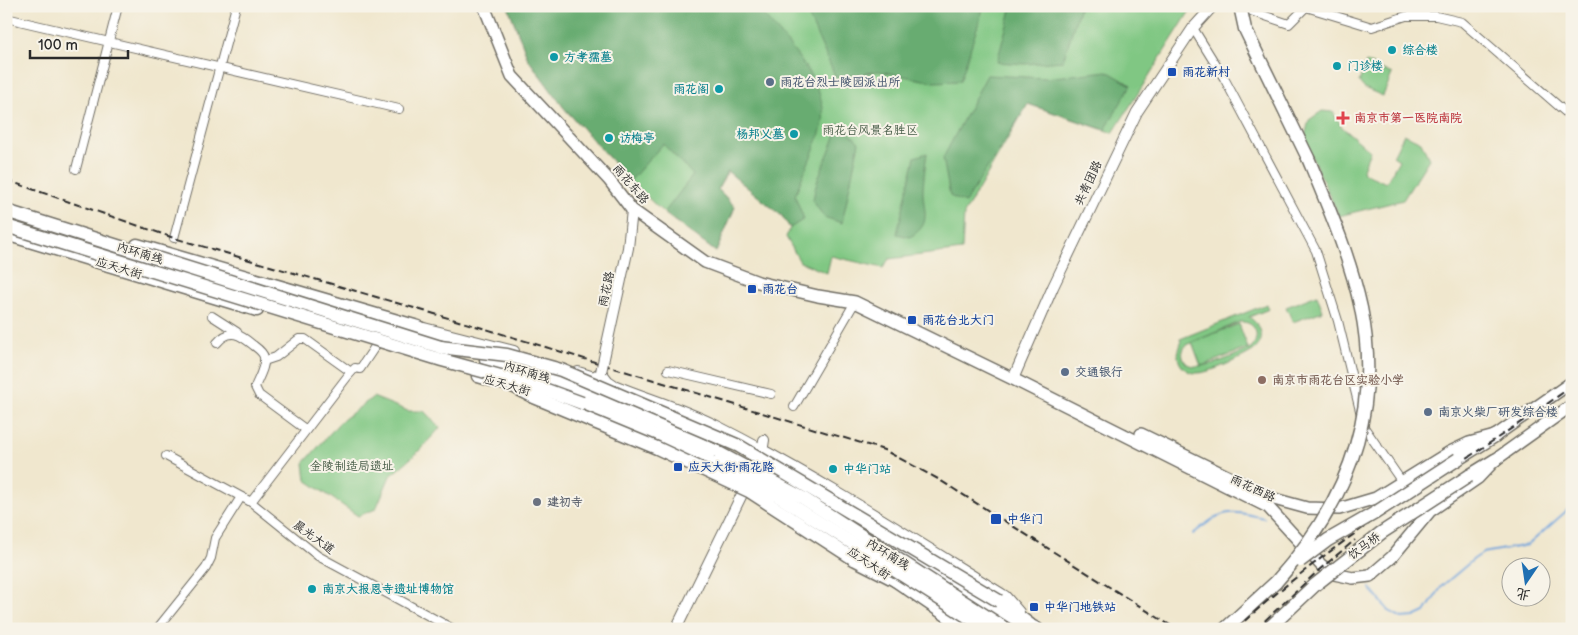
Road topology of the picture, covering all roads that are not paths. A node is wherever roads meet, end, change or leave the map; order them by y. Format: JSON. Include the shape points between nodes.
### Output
{"nodes":[{"id":1,"x":118,"y":6,"type":"edge"},
{"id":2,"x":236,"y":6,"type":"edge"},
{"id":3,"x":484,"y":6,"type":"edge"},
{"id":4,"x":1235,"y":6,"type":"edge"},
{"id":5,"x":1240,"y":6,"type":"edge"},
{"id":6,"x":1211,"y":8,"type":"edge"},
{"id":7,"x":6,"y":18,"type":"edge"},
{"id":8,"x":1193,"y":28,"type":"junction"},
{"id":9,"x":109,"y":43,"type":"junction"},
{"id":10,"x":220,"y":68,"type":"junction"},
{"id":11,"x":399,"y":109,"type":"dead end"},
{"id":12,"x":1572,"y":114,"type":"edge"},
{"id":13,"x":76,"y":169,"type":"dead end"},
{"id":14,"x":6,"y":206,"type":"edge"},
{"id":15,"x":632,"y":210,"type":"junction"},
{"id":16,"x":6,"y":211,"type":"edge"},
{"id":17,"x":6,"y":226,"type":"edge"},
{"id":18,"x":6,"y":234,"type":"edge"},
{"id":19,"x":174,"y":238,"type":"dead end"},
{"id":20,"x":855,"y":302,"type":"junction"},
{"id":21,"x":212,"y":316,"type":"dead end"},
{"id":22,"x":384,"y":317,"type":"junction"},
{"id":23,"x":418,"y":327,"type":"junction"},
{"id":24,"x":239,"y":334,"type":"junction"},
{"id":25,"x":217,"y":342,"type":"dead end"},
{"id":26,"x":376,"y":345,"type":"junction"},
{"id":27,"x":440,"y":347,"type":"junction"},
{"id":28,"x":264,"y":361,"type":"junction"},
{"id":29,"x":668,"y":370,"type":"dead end"},
{"id":30,"x":351,"y":372,"type":"junction"},
{"id":31,"x":601,"y":372,"type":"junction"},
{"id":32,"x":490,"y":373,"type":"junction"},
{"id":33,"x":1013,"y":379,"type":"junction"},
{"id":34,"x":1572,"y":382,"type":"edge"},
{"id":35,"x":771,"y":394,"type":"dead end"},
{"id":36,"x":1572,"y":405,"type":"edge"},
{"id":37,"x":794,"y":407,"type":"dead end"},
{"id":38,"x":305,"y":429,"type":"junction"},
{"id":39,"x":1495,"y":436,"type":"junction"},
{"id":40,"x":763,"y":445,"type":"junction"},
{"id":41,"x":166,"y":456,"type":"dead end"},
{"id":42,"x":1495,"y":460,"type":"junction"},
{"id":43,"x":760,"y":465,"type":"junction"},
{"id":44,"x":1469,"y":476,"type":"joint"},
{"id":45,"x":1402,"y":482,"type":"junction"},
{"id":46,"x":747,"y":484,"type":"junction"},
{"id":47,"x":241,"y":496,"type":"junction"},
{"id":48,"x":251,"y":502,"type":"junction"},
{"id":49,"x":1301,"y":507,"type":"junction"},
{"id":50,"x":1285,"y":524,"type":"junction"},
{"id":51,"x":897,"y":581,"type":"junction"},
{"id":52,"x":1276,"y":582,"type":"junction"},
{"id":53,"x":1034,"y":627,"type":"edge"},
{"id":54,"x":157,"y":629,"type":"edge"},
{"id":55,"x":453,"y":629,"type":"edge"},
{"id":56,"x":676,"y":629,"type":"edge"},
{"id":57,"x":967,"y":629,"type":"edge"},
{"id":58,"x":987,"y":629,"type":"edge"},
{"id":59,"x":1006,"y":629,"type":"edge"},
{"id":60,"x":1225,"y":629,"type":"edge"},
{"id":61,"x":1268,"y":629,"type":"edge"}],
"edges":[{"from":1,"to":9,"type":"street"},
{"from":2,"to":10,"type":"street"},
{"from":3,"to":15,"type":"main road","name":"雨花东路","via":[[512,76],[609,180]]},
{"from":4,"to":12,"type":"street","via":[[1289,24],[1306,7],[1372,27],[1406,16],[1436,16],[1462,22],[1570,116]]},
{"from":5,"to":52,"type":"main road","bridge":true,"via":[[1245,29],[1308,158],[1356,288],[1367,346],[1367,382],[1358,439],[1336,497],[1303,551]]},
{"from":6,"to":8,"type":"street","name":"共青团路"},
{"from":7,"to":9,"type":"street"},
{"from":8,"to":33,"type":"street","name":"共青团路","via":[[1150,90],[1120,144]]},
{"from":8,"to":45,"type":"street","via":[[1224,78],[1316,251],[1338,321],[1364,426]]},
{"from":9,"to":10,"type":"street"},
{"from":9,"to":13,"type":"street"},
{"from":10,"to":11,"type":"street"},
{"from":10,"to":19,"type":"street"},
{"from":14,"to":22,"type":"main road","name":"应天大街"},
{"from":15,"to":20,"type":"main road","name":"雨花东路","via":[[705,262],[758,282]]},
{"from":15,"to":31,"type":"street","name":"雨花路","bridge":true,"via":[[628,248]]},
{"from":16,"to":27,"type":"main road","name":"内环南线","bridge":true},
{"from":17,"to":32,"type":"main road","name":"内环南线","bridge":true},
{"from":18,"to":26,"type":"main road","name":"应天大街"},
{"from":20,"to":33,"type":"main road","name":"雨花西路"},
{"from":20,"to":37,"type":"street"},
{"from":21,"to":24,"type":"street"},
{"from":22,"to":23,"type":"main road","name":"应天大街"},
{"from":22,"to":26,"type":"main road"},
{"from":23,"to":31,"type":"street","name":"应天大街","via":[[519,353],[585,375],[594,376]]},
{"from":23,"to":43,"type":"main road","name":"应天大街","via":[[437,337],[502,356],[596,390],[734,450]]},
{"from":24,"to":25,"type":"street","via":[[226,335]]},
{"from":24,"to":28,"type":"street","via":[[262,352]]},
{"from":26,"to":30,"type":"street","via":[[360,369],[355,368]]},
{"from":26,"to":46,"type":"main road","name":"应天大街","via":[[543,395],[656,441]]},
{"from":27,"to":53,"type":"main road","bridge":true,"via":[[507,355],[561,370],[739,446],[999,601]]},
{"from":27,"to":59,"type":"main road","name":"内环南线","bridge":true,"via":[[563,383],[726,456],[803,498]]},
{"from":28,"to":30,"type":"street","via":[[276,357],[300,338]]},
{"from":28,"to":38,"type":"street","via":[[254,387],[259,395]]},
{"from":29,"to":35,"type":"street"},
{"from":30,"to":38,"type":"street"},
{"from":31,"to":40,"type":"street","via":[[614,385],[669,404]]},
{"from":32,"to":51,"type":"main road","bridge":true,"via":[[534,397],[657,448],[749,491],[854,559]]},
{"from":32,"to":58,"type":"main road","name":"内环南线","bridge":true,"via":[[582,403],[717,463],[778,496]]},
{"from":33,"to":49,"type":"main road","name":"雨花西路","via":[[1156,440],[1274,499]]},
{"from":33,"to":50,"type":"main road","name":"雨花西路","via":[[1268,507]]},
{"from":34,"to":39,"type":"main road","name":"雨花西路"},
{"from":36,"to":42,"type":"main road","name":"雨花西路"},
{"from":38,"to":48,"type":"street"},
{"from":39,"to":45,"type":"main road","name":"雨花西路","via":[[1450,452]]},
{"from":39,"to":52,"type":"main road","name":"雨花西路","bridge":true,"via":[[1328,540]]},
{"from":40,"to":43,"type":"street"},
{"from":40,"to":53,"type":"street","via":[[1005,596]]},
{"from":41,"to":47,"type":"street","name":"晨光大道"},
{"from":42,"to":44,"type":"main road","name":"雨花西路"},
{"from":42,"to":50,"type":"main road","name":"雨花西路","via":[[1473,481],[1430,511],[1381,568],[1364,578],[1343,577],[1327,570]]},
{"from":43,"to":46,"type":"street"},
{"from":43,"to":53,"type":"main road","name":"应天大街","via":[[995,609]]},
{"from":44,"to":61,"type":"main road","name":"饮马桥","bridge":true,"via":[[1381,533],[1315,585]]},
{"from":45,"to":49,"type":"main road","name":"雨花西路","via":[[1376,498],[1352,507],[1322,510]]},
{"from":46,"to":51,"type":"main road","name":"应天大街"},
{"from":46,"to":56,"type":"street"},
{"from":47,"to":48,"type":"street","name":"晨光大道"},
{"from":47,"to":54,"type":"street","via":[[215,538],[206,568]]},
{"from":48,"to":55,"type":"street","name":"晨光大道","via":[[318,556]]},
{"from":49,"to":50,"type":"main road","via":[[1286,510]]},
{"from":51,"to":57,"type":"main road","name":"应天大街"},
{"from":52,"to":60,"type":"main road"}]}
